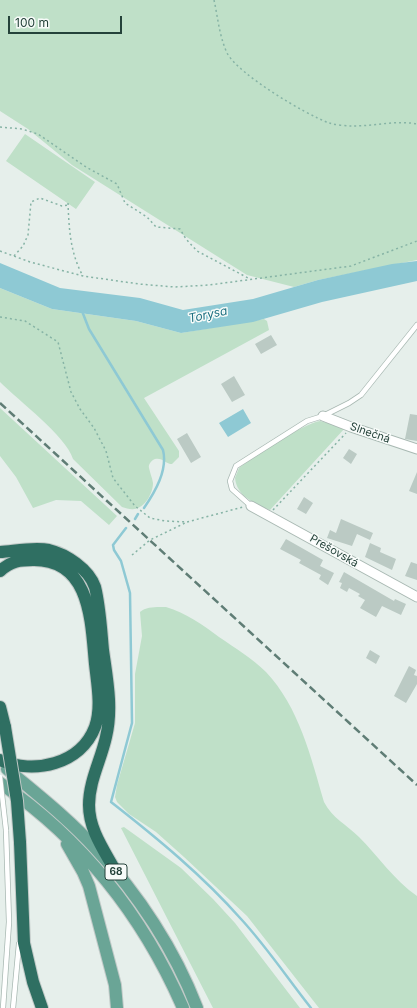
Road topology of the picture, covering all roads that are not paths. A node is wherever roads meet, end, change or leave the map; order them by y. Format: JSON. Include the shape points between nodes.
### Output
{"nodes":[{"id":1,"x":417,"y":325,"type":"edge"},
{"id":2,"x":323,"y":416,"type":"junction"},
{"id":3,"x":417,"y":448,"type":"edge"},
{"id":4,"x":251,"y":506,"type":"joint"},
{"id":5,"x":0,"y":552,"type":"edge"},
{"id":6,"x":0,"y":571,"type":"edge"},
{"id":7,"x":417,"y":597,"type":"edge"},
{"id":8,"x":0,"y":707,"type":"edge"},
{"id":9,"x":0,"y":760,"type":"edge"},
{"id":10,"x":0,"y":764,"type":"edge"},
{"id":11,"x":0,"y":778,"type":"edge"},
{"id":12,"x":0,"y":783,"type":"edge"},
{"id":13,"x":40,"y":813,"type":"junction"},
{"id":14,"x":116,"y":872,"type":"junction"},
{"id":15,"x":22,"y":915,"type":"junction"},
{"id":16,"x":3,"y":1008,"type":"edge"},
{"id":17,"x":13,"y":1008,"type":"edge"},
{"id":18,"x":42,"y":1008,"type":"edge"},
{"id":19,"x":117,"y":1008,"type":"edge"},
{"id":20,"x":183,"y":1008,"type":"edge"},
{"id":21,"x":197,"y":1008,"type":"edge"}],
"edges":[{"from":1,"to":2,"type":"lane","via":[[361,395]]},
{"from":2,"to":3,"type":"street","name":"Slnečná"},
{"from":2,"to":4,"type":"lane","via":[[307,421],[236,466],[230,481],[232,489]]},
{"from":4,"to":7,"type":"street","name":"Prešovská"},
{"from":5,"to":14,"type":"highway","via":[[48,550],[69,558],[84,570],[94,586],[110,717],[90,794],[90,820]]},
{"from":6,"to":9,"type":"highway","via":[[16,560],[37,560],[58,564],[74,576],[84,593],[90,614],[99,702],[95,727],[83,747],[70,756],[52,765],[32,767]]},
{"from":8,"to":15,"type":"highway","bridge":true,"via":[[17,800]]},
{"from":10,"to":14,"type":"main road","number":"68","via":[[52,806]]},
{"from":11,"to":16,"type":"lane","bridge":true,"via":[[6,830],[9,922]]},
{"from":12,"to":13,"type":"main road","number":"68"},
{"from":13,"to":19,"type":"main road","via":[[67,843],[89,886],[115,985]]},
{"from":13,"to":20,"type":"main road","number":"68","via":[[77,847],[122,900],[155,950]]},
{"from":14,"to":21,"type":"main road","number":"68","via":[[152,921]]},
{"from":15,"to":17,"type":"lane"},
{"from":15,"to":18,"type":"highway","via":[[28,962]]}]}
